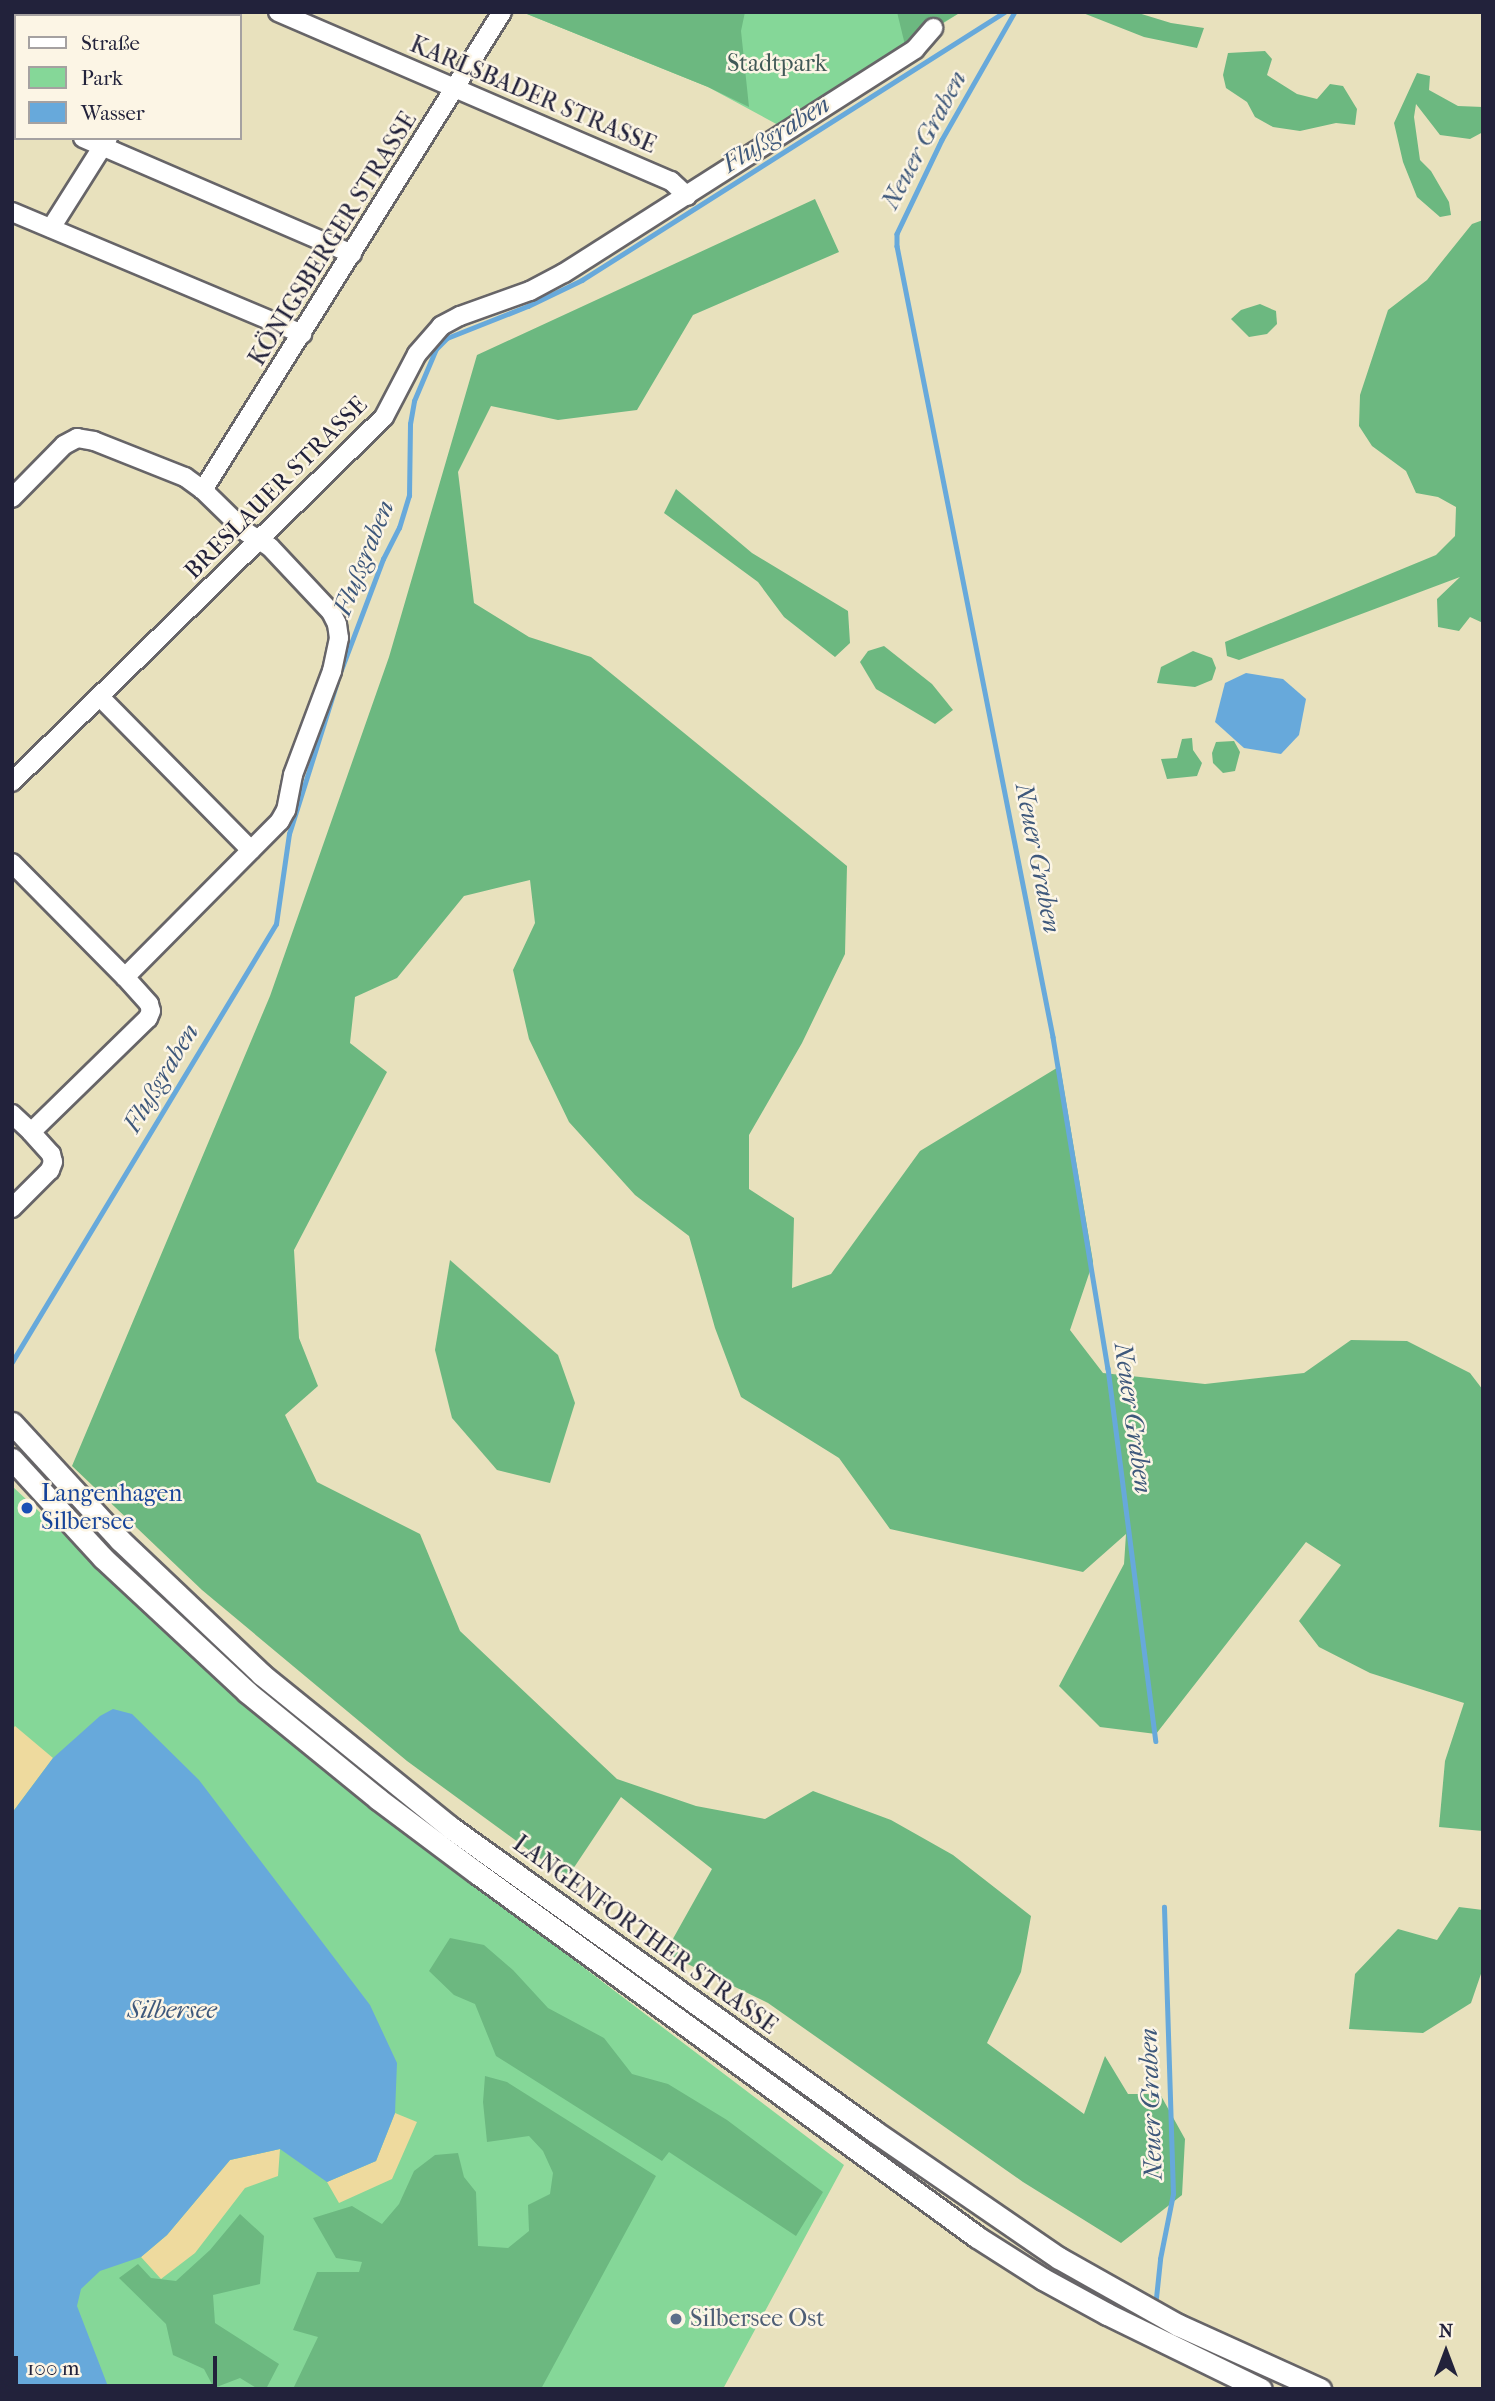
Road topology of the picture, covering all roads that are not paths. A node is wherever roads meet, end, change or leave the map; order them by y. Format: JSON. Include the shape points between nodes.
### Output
{"nodes":[{"id":1,"x":278,"y":12,"type":"edge"},
{"id":2,"x":502,"y":12,"type":"edge"},
{"id":3,"x":933,"y":28,"type":"dead end"},
{"id":4,"x":455,"y":89,"type":"junction"},
{"id":5,"x":105,"y":142,"type":"edge"},
{"id":6,"x":687,"y":196,"type":"junction"},
{"id":7,"x":12,"y":212,"type":"edge"},
{"id":8,"x":51,"y":228,"type":"junction"},
{"id":9,"x":352,"y":254,"type":"junction"},
{"id":10,"x":302,"y":334,"type":"junction"},
{"id":11,"x":203,"y":490,"type":"junction"},
{"id":12,"x":12,"y":498,"type":"edge"},
{"id":13,"x":259,"y":540,"type":"junction"},
{"id":14,"x":100,"y":697,"type":"junction"},
{"id":15,"x":12,"y":782,"type":"edge"},
{"id":16,"x":251,"y":850,"type":"junction"},
{"id":17,"x":12,"y":863,"type":"edge"},
{"id":18,"x":125,"y":977,"type":"junction"},
{"id":19,"x":12,"y":1114,"type":"edge"},
{"id":20,"x":31,"y":1132,"type":"junction"},
{"id":21,"x":12,"y":1208,"type":"edge"},
{"id":22,"x":12,"y":1423,"type":"edge"},
{"id":23,"x":12,"y":1459,"type":"edge"},
{"id":24,"x":1261,"y":2389,"type":"edge"},
{"id":25,"x":1320,"y":2389,"type":"edge"}],
"edges":[{"from":1,"to":4,"type":"street","name":"KARLSBADER STRASSE"},
{"from":2,"to":4,"type":"street","name":"KÖNIGSBERGER STRASSE"},
{"from":3,"to":6,"type":"street","name":"BRESLAUER STRASSE","via":[[915,49]]},
{"from":4,"to":6,"type":"street","name":"KARLSBADER STRASSE","via":[[671,181]]},
{"from":4,"to":9,"type":"street","name":"KÖNIGSBERGER STRASSE"},
{"from":5,"to":8,"type":"street"},
{"from":5,"to":9,"type":"street"},
{"from":6,"to":13,"type":"street","name":"BRESLAUER STRASSE","via":[[530,291],[441,326],[417,354],[384,417]]},
{"from":7,"to":8,"type":"street"},
{"from":8,"to":10,"type":"street"},
{"from":9,"to":10,"type":"street","name":"KÖNIGSBERGER STRASSE"},
{"from":10,"to":11,"type":"street","name":"KÖNIGSBERGER STRASSE"},
{"from":11,"to":12,"type":"street","via":[[186,477],[85,437],[64,446]]},
{"from":11,"to":13,"type":"street"},
{"from":13,"to":14,"type":"street","name":"BRESLAUER STRASSE"},
{"from":13,"to":16,"type":"street","via":[[331,612],[339,638],[332,671],[293,775],[286,810],[270,835]]},
{"from":14,"to":15,"type":"street","name":"BRESLAUER STRASSE"},
{"from":14,"to":16,"type":"street"},
{"from":16,"to":18,"type":"street"},
{"from":17,"to":18,"type":"street"},
{"from":18,"to":20,"type":"street","via":[[149,1004],[148,1018]]},
{"from":19,"to":20,"type":"street"},
{"from":20,"to":21,"type":"street","via":[[53,1162]]},
{"from":22,"to":25,"type":"main road","name":"LANGENFORTHER STRASSE","via":[[120,1540],[261,1674],[461,1835],[1059,2258],[1178,2325]]},
{"from":23,"to":24,"type":"main road","name":"LANGENFORTHER STRASSE","via":[[103,1558],[247,1692],[477,1873],[977,2237],[1107,2315]]}]}
